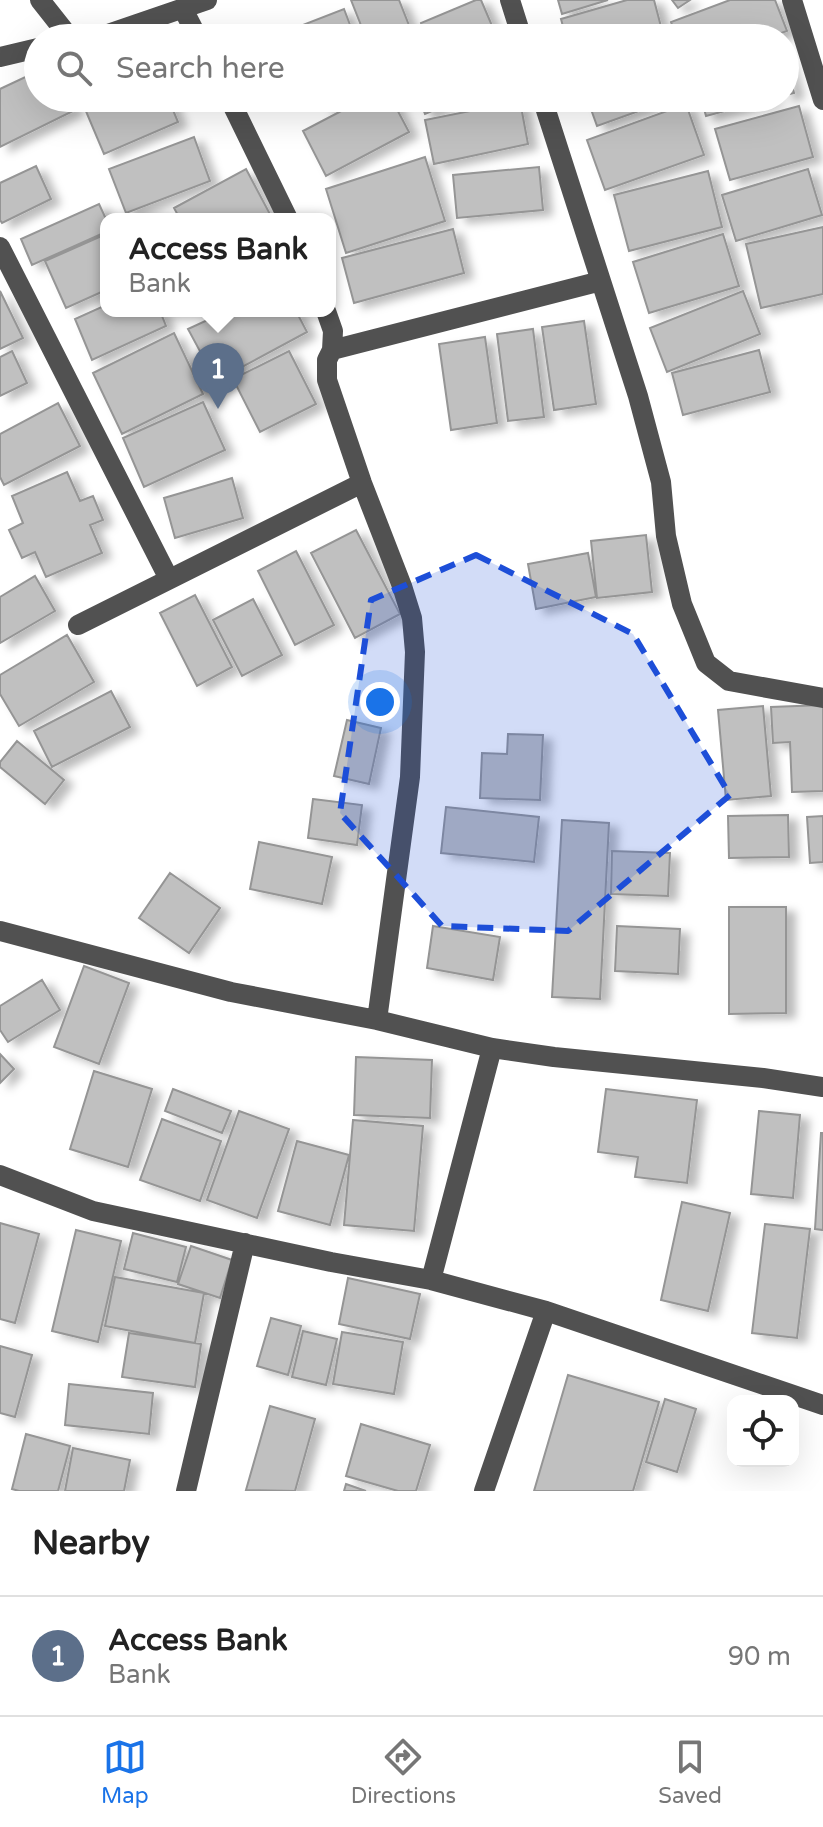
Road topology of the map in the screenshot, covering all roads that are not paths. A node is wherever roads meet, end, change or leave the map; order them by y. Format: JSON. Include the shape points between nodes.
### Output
{"nodes":[{"id":1,"x":40,"y":0,"type":"edge"},
{"id":2,"x":207,"y":0,"type":"edge"},
{"id":3,"x":510,"y":0,"type":"edge"},
{"id":4,"x":792,"y":0,"type":"edge"},
{"id":5,"x":183,"y":9,"type":"junction"},
{"id":6,"x":59,"y":24,"type":"edge"},
{"id":7,"x":138,"y":24,"type":"edge"},
{"id":8,"x":191,"y":24,"type":"edge"},
{"id":9,"x":518,"y":24,"type":"edge"},
{"id":10,"x":24,"y":51,"type":"edge"},
{"id":11,"x":0,"y":57,"type":"edge"},
{"id":12,"x":823,"y":100,"type":"edge"},
{"id":13,"x":236,"y":112,"type":"edge"},
{"id":14,"x":547,"y":112,"type":"edge"},
{"id":15,"x":285,"y":213,"type":"edge"},
{"id":16,"x":0,"y":247,"type":"edge"},
{"id":17,"x":601,"y":281,"type":"junction"},
{"id":18,"x":328,"y":317,"type":"edge"},
{"id":19,"x":332,"y":350,"type":"junction"},
{"id":20,"x":362,"y":483,"type":"junction"},
{"id":21,"x":169,"y":579,"type":"junction"},
{"id":22,"x":78,"y":625,"type":"dead end"},
{"id":23,"x":823,"y":698,"type":"edge"},
{"id":24,"x":0,"y":931,"type":"edge"},
{"id":25,"x":377,"y":1020,"type":"junction"},
{"id":26,"x":492,"y":1048,"type":"junction"},
{"id":27,"x":823,"y":1087,"type":"edge"},
{"id":28,"x":0,"y":1175,"type":"edge"},
{"id":29,"x":245,"y":1243,"type":"junction"},
{"id":30,"x":431,"y":1280,"type":"junction"},
{"id":31,"x":546,"y":1311,"type":"junction"},
{"id":32,"x":823,"y":1405,"type":"edge"},
{"id":33,"x":186,"y":1491,"type":"edge"},
{"id":34,"x":484,"y":1491,"type":"edge"}],
"edges":[{"from":1,"to":6,"type":"street"},
{"from":2,"to":5,"type":"street"},
{"from":3,"to":9,"type":"street"},
{"from":4,"to":12,"type":"street"},
{"from":5,"to":7,"type":"street"},
{"from":5,"to":8,"type":"street"},
{"from":10,"to":11,"type":"street"},
{"from":13,"to":15,"type":"street"},
{"from":14,"to":17,"type":"street"},
{"from":16,"to":21,"type":"street"},
{"from":17,"to":19,"type":"street"},
{"from":17,"to":23,"type":"street","via":[[661,482],[666,536],[682,604],[706,663],[729,681]]},
{"from":18,"to":19,"type":"street"},
{"from":19,"to":20,"type":"street","via":[[327,380]]},
{"from":20,"to":21,"type":"street"},
{"from":20,"to":25,"type":"street","via":[[409,607],[415,652],[410,777]]},
{"from":21,"to":22,"type":"street"},
{"from":24,"to":25,"type":"street","via":[[231,992]]},
{"from":25,"to":26,"type":"street"},
{"from":26,"to":27,"type":"street"},
{"from":26,"to":30,"type":"street"},
{"from":28,"to":29,"type":"street","via":[[93,1211]]},
{"from":29,"to":30,"type":"street"},
{"from":29,"to":33,"type":"street"},
{"from":30,"to":31,"type":"street"},
{"from":31,"to":32,"type":"street"},
{"from":31,"to":34,"type":"street"}]}
